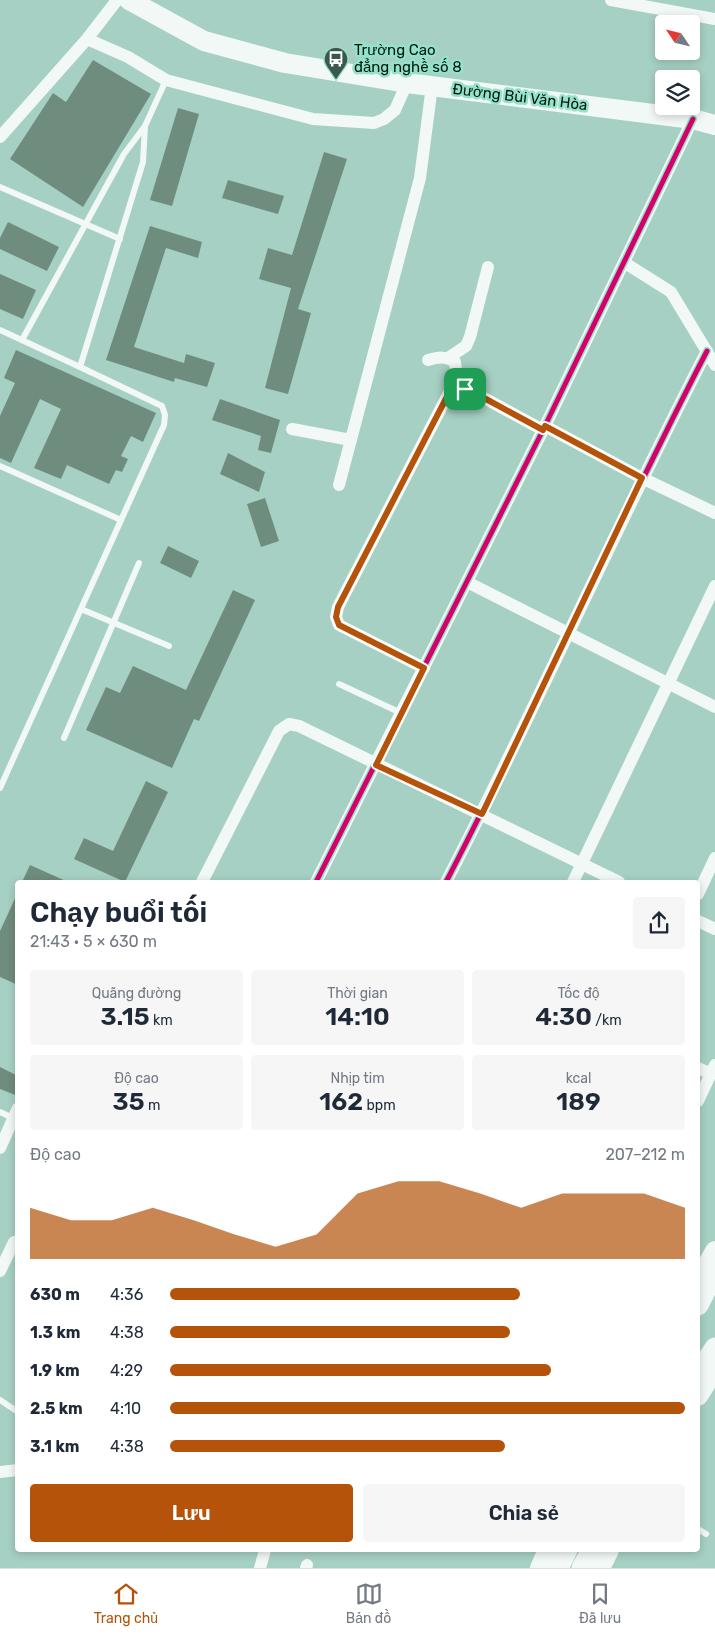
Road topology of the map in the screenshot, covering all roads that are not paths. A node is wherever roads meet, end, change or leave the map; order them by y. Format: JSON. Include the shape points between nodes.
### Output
{"nodes":[{"id":1,"x":117,"y":0,"type":"edge"},
{"id":2,"x":129,"y":0,"type":"edge"},
{"id":3,"x":611,"y":0,"type":"edge"},
{"id":4,"x":715,"y":19,"type":"edge"},
{"id":5,"x":87,"y":39,"type":"junction"},
{"id":6,"x":166,"y":80,"type":"junction"},
{"id":7,"x":408,"y":83,"type":"junction"},
{"id":8,"x":432,"y":86,"type":"junction"},
{"id":9,"x":693,"y":119,"type":"junction"},
{"id":10,"x":715,"y":125,"type":"edge"},
{"id":11,"x":145,"y":126,"type":"junction"},
{"id":12,"x":0,"y":137,"type":"edge"},
{"id":13,"x":0,"y":187,"type":"edge"},
{"id":14,"x":85,"y":225,"type":"junction"},
{"id":15,"x":120,"y":239,"type":"junction"},
{"id":16,"x":625,"y":263,"type":"junction"},
{"id":17,"x":488,"y":267,"type":"dead end"},
{"id":18,"x":0,"y":330,"type":"edge"},
{"id":19,"x":22,"y":340,"type":"junction"},
{"id":20,"x":707,"y":351,"type":"junction"},
{"id":21,"x":448,"y":358,"type":"junction"},
{"id":22,"x":428,"y":360,"type":"dead end"},
{"id":23,"x":715,"y":365,"type":"edge"},
{"id":24,"x":80,"y":367,"type":"junction"},
{"id":25,"x":453,"y":385,"type":"junction"},
{"id":26,"x":544,"y":428,"type":"junction"},
{"id":27,"x":292,"y":429,"type":"dead end"},
{"id":28,"x":351,"y":440,"type":"junction"},
{"id":29,"x":0,"y":466,"type":"edge"},
{"id":30,"x":642,"y":478,"type":"junction"},
{"id":31,"x":339,"y":484,"type":"dead end"},
{"id":32,"x":715,"y":513,"type":"edge"},
{"id":33,"x":121,"y":520,"type":"junction"},
{"id":34,"x":139,"y":563,"type":"dead end"},
{"id":35,"x":467,"y":582,"type":"junction"},
{"id":36,"x":715,"y":586,"type":"edge"},
{"id":37,"x":82,"y":609,"type":"junction"},
{"id":38,"x":113,"y":623,"type":"junction"},
{"id":39,"x":568,"y":634,"type":"junction"},
{"id":40,"x":169,"y":646,"type":"dead end"},
{"id":41,"x":424,"y":668,"type":"junction"},
{"id":42,"x":339,"y":684,"type":"dead end"},
{"id":43,"x":670,"y":684,"type":"junction"},
{"id":44,"x":715,"y":706,"type":"edge"},
{"id":45,"x":402,"y":714,"type":"junction"},
{"id":46,"x":64,"y":738,"type":"dead end"},
{"id":47,"x":376,"y":765,"type":"junction"},
{"id":48,"x":0,"y":788,"type":"edge"},
{"id":49,"x":482,"y":814,"type":"junction"},
{"id":50,"x":715,"y":858,"type":"edge"},
{"id":51,"x":583,"y":864,"type":"junction"},
{"id":52,"x":203,"y":880,"type":"edge"},
{"id":53,"x":317,"y":880,"type":"edge"},
{"id":54,"x":447,"y":880,"type":"edge"},
{"id":55,"x":574,"y":880,"type":"edge"},
{"id":56,"x":615,"y":880,"type":"edge"},
{"id":57,"x":700,"y":890,"type":"edge"},
{"id":58,"x":700,"y":922,"type":"edge"},
{"id":59,"x":715,"y":929,"type":"edge"},
{"id":60,"x":700,"y":1068,"type":"edge"},
{"id":61,"x":713,"y":1070,"type":"edge"},
{"id":62,"x":700,"y":1097,"type":"edge"},
{"id":63,"x":0,"y":1112,"type":"edge"},
{"id":64,"x":15,"y":1113,"type":"edge"},
{"id":65,"x":0,"y":1148,"type":"edge"},
{"id":66,"x":15,"y":1242,"type":"edge"},
{"id":67,"x":715,"y":1251,"type":"edge"},
{"id":68,"x":0,"y":1271,"type":"edge"},
{"id":69,"x":715,"y":1272,"type":"edge"},
{"id":70,"x":700,"y":1278,"type":"edge"},
{"id":71,"x":700,"y":1301,"type":"edge"},
{"id":72,"x":715,"y":1348,"type":"edge"},
{"id":73,"x":715,"y":1369,"type":"edge"},
{"id":74,"x":700,"y":1371,"type":"edge"},
{"id":75,"x":700,"y":1393,"type":"edge"},
{"id":76,"x":0,"y":1400,"type":"edge"},
{"id":77,"x":15,"y":1410,"type":"edge"},
{"id":78,"x":15,"y":1470,"type":"edge"},
{"id":79,"x":0,"y":1472,"type":"edge"},
{"id":80,"x":700,"y":1530,"type":"edge"},
{"id":81,"x":706,"y":1534,"type":"dead end"},
{"id":82,"x":264,"y":1552,"type":"edge"},
{"id":83,"x":547,"y":1552,"type":"edge"},
{"id":84,"x":566,"y":1552,"type":"edge"},
{"id":85,"x":591,"y":1552,"type":"edge"},
{"id":86,"x":608,"y":1552,"type":"edge"},
{"id":87,"x":260,"y":1568,"type":"edge"},
{"id":88,"x":540,"y":1568,"type":"edge"},
{"id":89,"x":558,"y":1568,"type":"edge"},
{"id":90,"x":582,"y":1568,"type":"edge"},
{"id":91,"x":600,"y":1568,"type":"edge"}],
"edges":[{"from":1,"to":5,"type":"street"},
{"from":2,"to":7,"type":"main road","name":"Đường Bùi Văn Hòa","via":[[204,41],[285,63]]},
{"from":3,"to":4,"type":"street"},
{"from":5,"to":6,"type":"street","via":[[128,57]]},
{"from":5,"to":12,"type":"street"},
{"from":6,"to":7,"type":"street","via":[[313,119],[374,123],[395,110]]},
{"from":6,"to":11,"type":"lane"},
{"from":7,"to":8,"type":"main road","name":"Đường Bùi Văn Hòa"},
{"from":8,"to":9,"type":"main road","name":"Đường Bùi Văn Hòa"},
{"from":8,"to":28,"type":"street","via":[[420,178]]},
{"from":9,"to":10,"type":"main road","name":"Đường Bùi Văn Hòa"},
{"from":9,"to":16,"type":"street"},
{"from":11,"to":14,"type":"lane","via":[[124,154]]},
{"from":11,"to":15,"type":"lane","via":[[143,162]]},
{"from":13,"to":14,"type":"lane"},
{"from":14,"to":15,"type":"lane"},
{"from":14,"to":19,"type":"lane"},
{"from":15,"to":24,"type":"lane"},
{"from":16,"to":20,"type":"street","via":[[671,292]]},
{"from":16,"to":26,"type":"street"},
{"from":17,"to":21,"type":"street","via":[[470,337],[466,346]]},
{"from":18,"to":19,"type":"lane"},
{"from":19,"to":24,"type":"lane"},
{"from":20,"to":23,"type":"street"},
{"from":20,"to":30,"type":"street"},
{"from":21,"to":22,"type":"street"},
{"from":21,"to":25,"type":"street","via":[[455,362]]},
{"from":24,"to":33,"type":"lane","via":[[162,406],[166,416]]},
{"from":25,"to":26,"type":"street"},
{"from":25,"to":41,"type":"street","via":[[336,617],[339,625]]},
{"from":26,"to":30,"type":"street"},
{"from":26,"to":35,"type":"street"},
{"from":27,"to":28,"type":"street"},
{"from":28,"to":31,"type":"street"},
{"from":29,"to":33,"type":"lane"},
{"from":30,"to":32,"type":"street"},
{"from":30,"to":39,"type":"street"},
{"from":33,"to":37,"type":"lane"},
{"from":34,"to":38,"type":"lane"},
{"from":35,"to":39,"type":"street"},
{"from":35,"to":41,"type":"street"},
{"from":36,"to":43,"type":"street"},
{"from":37,"to":38,"type":"lane"},
{"from":37,"to":48,"type":"lane"},
{"from":38,"to":40,"type":"lane"},
{"from":38,"to":46,"type":"lane"},
{"from":39,"to":43,"type":"street"},
{"from":39,"to":49,"type":"street"},
{"from":41,"to":45,"type":"street"},
{"from":42,"to":45,"type":"lane"},
{"from":43,"to":44,"type":"street"},
{"from":43,"to":51,"type":"street"},
{"from":45,"to":47,"type":"street"},
{"from":47,"to":49,"type":"street"},
{"from":47,"to":52,"type":"street","via":[[289,724],[280,731]]},
{"from":47,"to":53,"type":"street"},
{"from":49,"to":51,"type":"street"},
{"from":49,"to":54,"type":"street"},
{"from":50,"to":57,"type":"street"},
{"from":51,"to":55,"type":"street"},
{"from":51,"to":56,"type":"street"},
{"from":58,"to":59,"type":"street"},
{"from":60,"to":61,"type":"street"},
{"from":61,"to":62,"type":"street"},
{"from":63,"to":64,"type":"lane"},
{"from":64,"to":65,"type":"street"},
{"from":66,"to":68,"type":"street"},
{"from":67,"to":70,"type":"main road"},
{"from":69,"to":71,"type":"highway"},
{"from":72,"to":74,"type":"highway"},
{"from":73,"to":75,"type":"main road"},
{"from":76,"to":77,"type":"lane"},
{"from":78,"to":79,"type":"street"},
{"from":80,"to":81,"type":"lane"},
{"from":82,"to":87,"type":"street"},
{"from":83,"to":88,"type":"main road"},
{"from":84,"to":89,"type":"highway"},
{"from":85,"to":90,"type":"highway"},
{"from":86,"to":91,"type":"main road"}]}
